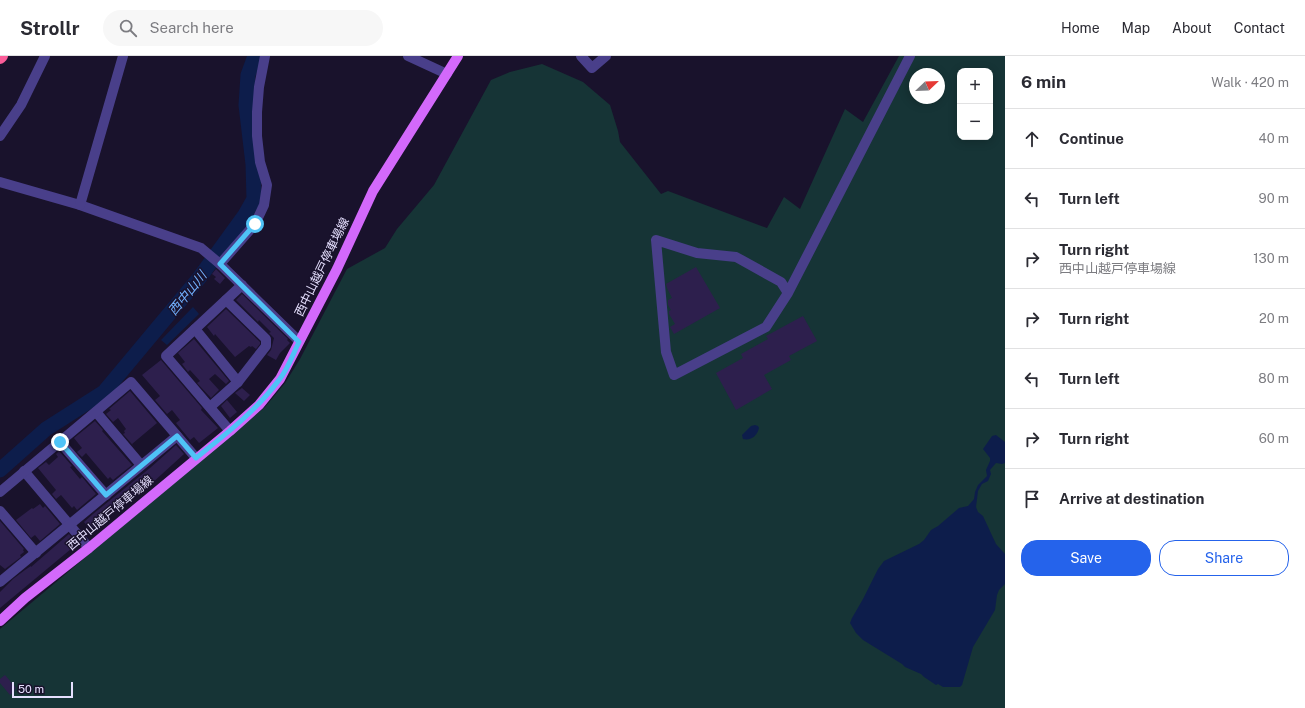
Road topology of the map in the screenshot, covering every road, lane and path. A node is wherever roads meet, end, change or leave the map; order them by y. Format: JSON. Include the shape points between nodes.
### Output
{"nodes":[{"id":1,"x":45,"y":56,"type":"edge"},
{"id":2,"x":123,"y":56,"type":"edge"},
{"id":3,"x":265,"y":56,"type":"edge"},
{"id":4,"x":408,"y":56,"type":"edge"},
{"id":5,"x":458,"y":56,"type":"edge"},
{"id":6,"x":581,"y":56,"type":"edge"},
{"id":7,"x":606,"y":56,"type":"edge"},
{"id":8,"x":910,"y":56,"type":"edge"},
{"id":9,"x":447,"y":74,"type":"junction"},
{"id":10,"x":0,"y":136,"type":"edge"},
{"id":11,"x":0,"y":182,"type":"edge"},
{"id":12,"x":80,"y":205,"type":"junction"},
{"id":13,"x":219,"y":263,"type":"junction"},
{"id":14,"x":242,"y":286,"type":"junction"},
{"id":15,"x":788,"y":293,"type":"junction"},
{"id":16,"x":226,"y":300,"type":"junction"},
{"id":17,"x":195,"y":329,"type":"junction"},
{"id":18,"x":299,"y":342,"type":"junction"},
{"id":19,"x":238,"y":382,"type":"junction"},
{"id":20,"x":210,"y":407,"type":"junction"},
{"id":21,"x":96,"y":412,"type":"junction"},
{"id":22,"x":230,"y":431,"type":"junction"},
{"id":23,"x":177,"y":436,"type":"junction"},
{"id":24,"x":60,"y":442,"type":"junction"},
{"id":25,"x":196,"y":458,"type":"junction"},
{"id":26,"x":141,"y":465,"type":"junction"},
{"id":27,"x":24,"y":471,"type":"junction"},
{"id":28,"x":0,"y":492,"type":"edge"},
{"id":29,"x":106,"y":495,"type":"junction"},
{"id":30,"x":0,"y":512,"type":"edge"},
{"id":31,"x":70,"y":525,"type":"junction"},
{"id":32,"x":89,"y":548,"type":"junction"},
{"id":33,"x":36,"y":553,"type":"junction"},
{"id":34,"x":0,"y":582,"type":"edge"},
{"id":35,"x":0,"y":621,"type":"edge"}],
"edges":[{"from":1,"to":10,"type":"street","via":[[21,105]]},
{"from":2,"to":12,"type":"street"},
{"from":3,"to":13,"type":"street","via":[[258,87],[257,112],[260,162],[267,185],[264,205],[255,224]]},
{"from":4,"to":9,"type":"street"},
{"from":5,"to":9,"type":"main road","name":"西中山越戸停車場線"},
{"from":6,"to":7,"type":"street","via":[[592,68]]},
{"from":8,"to":15,"type":"street"},
{"from":9,"to":18,"type":"main road","name":"西中山越戸停車場線","via":[[373,191]]},
{"from":11,"to":12,"type":"street"},
{"from":12,"to":13,"type":"street","via":[[201,248]]},
{"from":13,"to":14,"type":"street"},
{"from":14,"to":16,"type":"street"},
{"from":14,"to":18,"type":"street"},
{"from":15,"to":15,"type":"street","via":[[766,327],[674,375],[666,352],[656,240],[697,253],[736,257],[781,282]]},
{"from":16,"to":17,"type":"street"},
{"from":16,"to":19,"type":"street","via":[[266,340],[266,346]]},
{"from":17,"to":19,"type":"street"},
{"from":17,"to":20,"type":"street","via":[[166,356]]},
{"from":18,"to":22,"type":"main road","name":"西中山越戸停車場線","via":[[280,378],[259,404]]},
{"from":19,"to":20,"type":"street"},
{"from":20,"to":22,"type":"street"},
{"from":21,"to":23,"type":"street","via":[[131,382]]},
{"from":21,"to":24,"type":"street"},
{"from":21,"to":26,"type":"street"},
{"from":22,"to":25,"type":"main road","name":"西中山越戸停車場線"},
{"from":23,"to":25,"type":"street"},
{"from":23,"to":26,"type":"street"},
{"from":24,"to":27,"type":"street"},
{"from":24,"to":29,"type":"street"},
{"from":25,"to":32,"type":"main road","name":"西中山越戸停車場線"},
{"from":26,"to":29,"type":"street"},
{"from":27,"to":28,"type":"street"},
{"from":27,"to":31,"type":"street"},
{"from":29,"to":31,"type":"street"},
{"from":30,"to":33,"type":"street"},
{"from":31,"to":32,"type":"street"},
{"from":31,"to":33,"type":"street"},
{"from":32,"to":35,"type":"main road","name":"西中山越戸停車場線"},
{"from":33,"to":34,"type":"street"}]}
